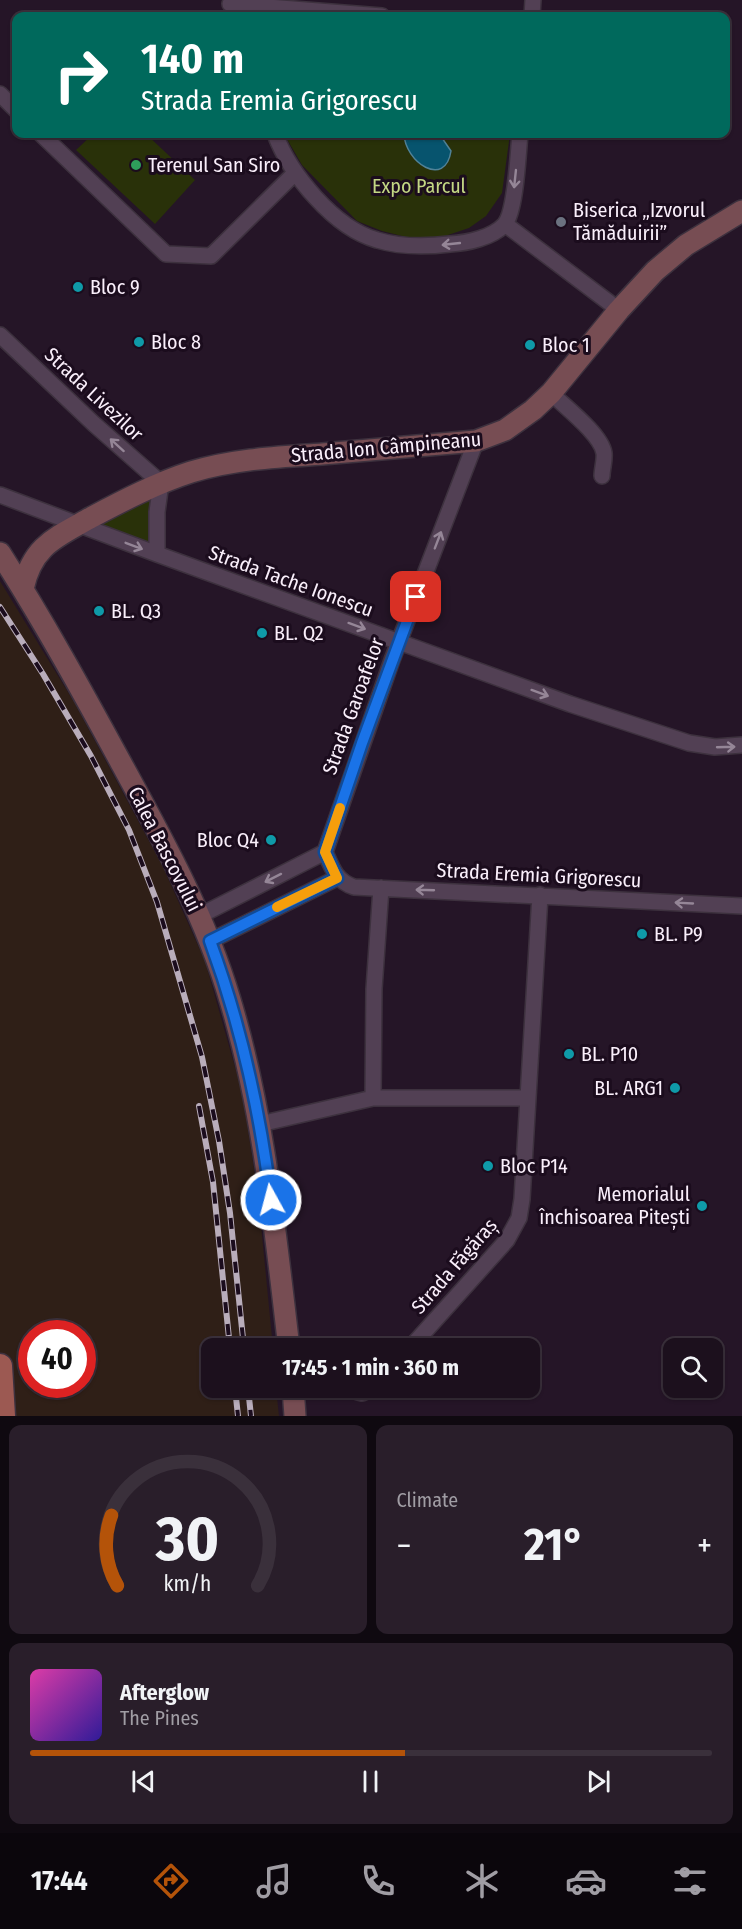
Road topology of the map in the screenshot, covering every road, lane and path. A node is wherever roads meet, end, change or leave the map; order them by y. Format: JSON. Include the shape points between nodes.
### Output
{"nodes":[{"id":1,"x":231,"y":7,"type":"edge"},
{"id":2,"x":315,"y":12,"type":"edge"},
{"id":3,"x":0,"y":94,"type":"edge"},
{"id":4,"x":12,"y":106,"type":"edge"},
{"id":5,"x":45,"y":138,"type":"edge"},
{"id":6,"x":277,"y":138,"type":"edge"},
{"id":7,"x":520,"y":138,"type":"edge"},
{"id":8,"x":295,"y":173,"type":"junction"},
{"id":9,"x":742,"y":211,"type":"edge"},
{"id":10,"x":505,"y":224,"type":"junction"},
{"id":11,"x":619,"y":310,"type":"junction"},
{"id":12,"x":0,"y":335,"type":"edge"},
{"id":13,"x":551,"y":393,"type":"junction"},
{"id":14,"x":476,"y":441,"type":"junction"},
{"id":15,"x":602,"y":476,"type":"dead end"},
{"id":16,"x":161,"y":483,"type":"junction"},
{"id":17,"x":0,"y":495,"type":"edge"},
{"id":18,"x":79,"y":525,"type":"junction"},
{"id":19,"x":0,"y":553,"type":"edge"},
{"id":20,"x":157,"y":555,"type":"junction"},
{"id":21,"x":23,"y":589,"type":"junction"},
{"id":22,"x":399,"y":642,"type":"junction"},
{"id":23,"x":742,"y":745,"type":"edge"},
{"id":24,"x":325,"y":852,"type":"junction"},
{"id":25,"x":337,"y":878,"type":"junction"},
{"id":26,"x":381,"y":888,"type":"junction"},
{"id":27,"x":540,"y":895,"type":"junction"},
{"id":28,"x":742,"y":906,"type":"edge"},
{"id":29,"x":199,"y":916,"type":"junction"},
{"id":30,"x":210,"y":941,"type":"junction"},
{"id":31,"x":373,"y":1098,"type":"junction"},
{"id":32,"x":528,"y":1098,"type":"junction"},
{"id":33,"x":260,"y":1124,"type":"junction"},
{"id":34,"x":288,"y":1338,"type":"edge"},
{"id":35,"x":420,"y":1338,"type":"edge"},
{"id":36,"x":0,"y":1366,"type":"edge"},
{"id":37,"x":293,"y":1398,"type":"edge"},
{"id":38,"x":3,"y":1416,"type":"edge"},
{"id":39,"x":295,"y":1416,"type":"edge"}],
"edges":[{"from":1,"to":2,"type":"street"},
{"from":3,"to":4,"type":"street"},
{"from":5,"to":8,"type":"street","via":[[166,254],[211,256]]},
{"from":6,"to":8,"type":"street"},
{"from":7,"to":10,"type":"street","one_way":true,"via":[[512,204]]},
{"from":10,"to":8,"type":"street","one_way":true,"via":[[464,243],[399,245],[374,240],[347,227]]},
{"from":9,"to":11,"type":"street","name":"Strada Ion Câmpineanu","via":[[672,256]]},
{"from":10,"to":11,"type":"street"},
{"from":11,"to":13,"type":"street","name":"Strada Ion Câmpineanu"},
{"from":16,"to":12,"type":"street","name":"Strada Livezilor","one_way":true},
{"from":13,"to":14,"type":"street","name":"Strada Ion Câmpineanu","via":[[518,422]]},
{"from":13,"to":15,"type":"street","via":[[602,445]]},
{"from":14,"to":16,"type":"street","name":"Strada Ion Câmpineanu","via":[[247,460]]},
{"from":22,"to":14,"type":"street","name":"Strada Garoafelor","one_way":true},
{"from":16,"to":18,"type":"street","name":"Strada Ion Câmpineanu"},
{"from":16,"to":20,"type":"street"},
{"from":17,"to":18,"type":"street","name":"Strada Tache Ionescu"},
{"from":18,"to":20,"type":"street","name":"Strada Tache Ionescu","one_way":true},
{"from":18,"to":21,"type":"street","name":"Strada Ion Câmpineanu","via":[[37,554]]},
{"from":19,"to":21,"type":"street","name":"Calea Bascovului"},
{"from":20,"to":22,"type":"street","name":"Strada Tache Ionescu","one_way":true},
{"from":21,"to":29,"type":"street","name":"Calea Bascovului","via":[[164,842]]},
{"from":22,"to":23,"type":"street","name":"Strada Tache Ionescu","one_way":true,"via":[[689,743],[715,747]]},
{"from":22,"to":24,"type":"street","name":"Strada Garoafelor"},
{"from":24,"to":25,"type":"street"},
{"from":24,"to":29,"type":"street","one_way":true},
{"from":25,"to":26,"type":"street","name":"Strada Eremia Grigorescu","via":[[354,887]]},
{"from":25,"to":30,"type":"street"},
{"from":27,"to":26,"type":"street","name":"Strada Eremia Grigorescu","one_way":true},
{"from":26,"to":31,"type":"street","via":[[374,988]]},
{"from":28,"to":27,"type":"street","name":"Strada Eremia Grigorescu","one_way":true},
{"from":27,"to":32,"type":"street","name":"Strada Făgăraș"},
{"from":29,"to":30,"type":"street","name":"Calea Bascovului"},
{"from":30,"to":33,"type":"street","name":"Calea Bascovului","via":[[246,1055]]},
{"from":31,"to":32,"type":"street"},
{"from":31,"to":33,"type":"street"},
{"from":32,"to":35,"type":"street","name":"Strada Făgăraș","via":[[522,1199],[514,1230]]},
{"from":33,"to":34,"type":"street","name":"Calea Bascovului"},
{"from":36,"to":38,"type":"main road"},
{"from":37,"to":39,"type":"street"}]}
